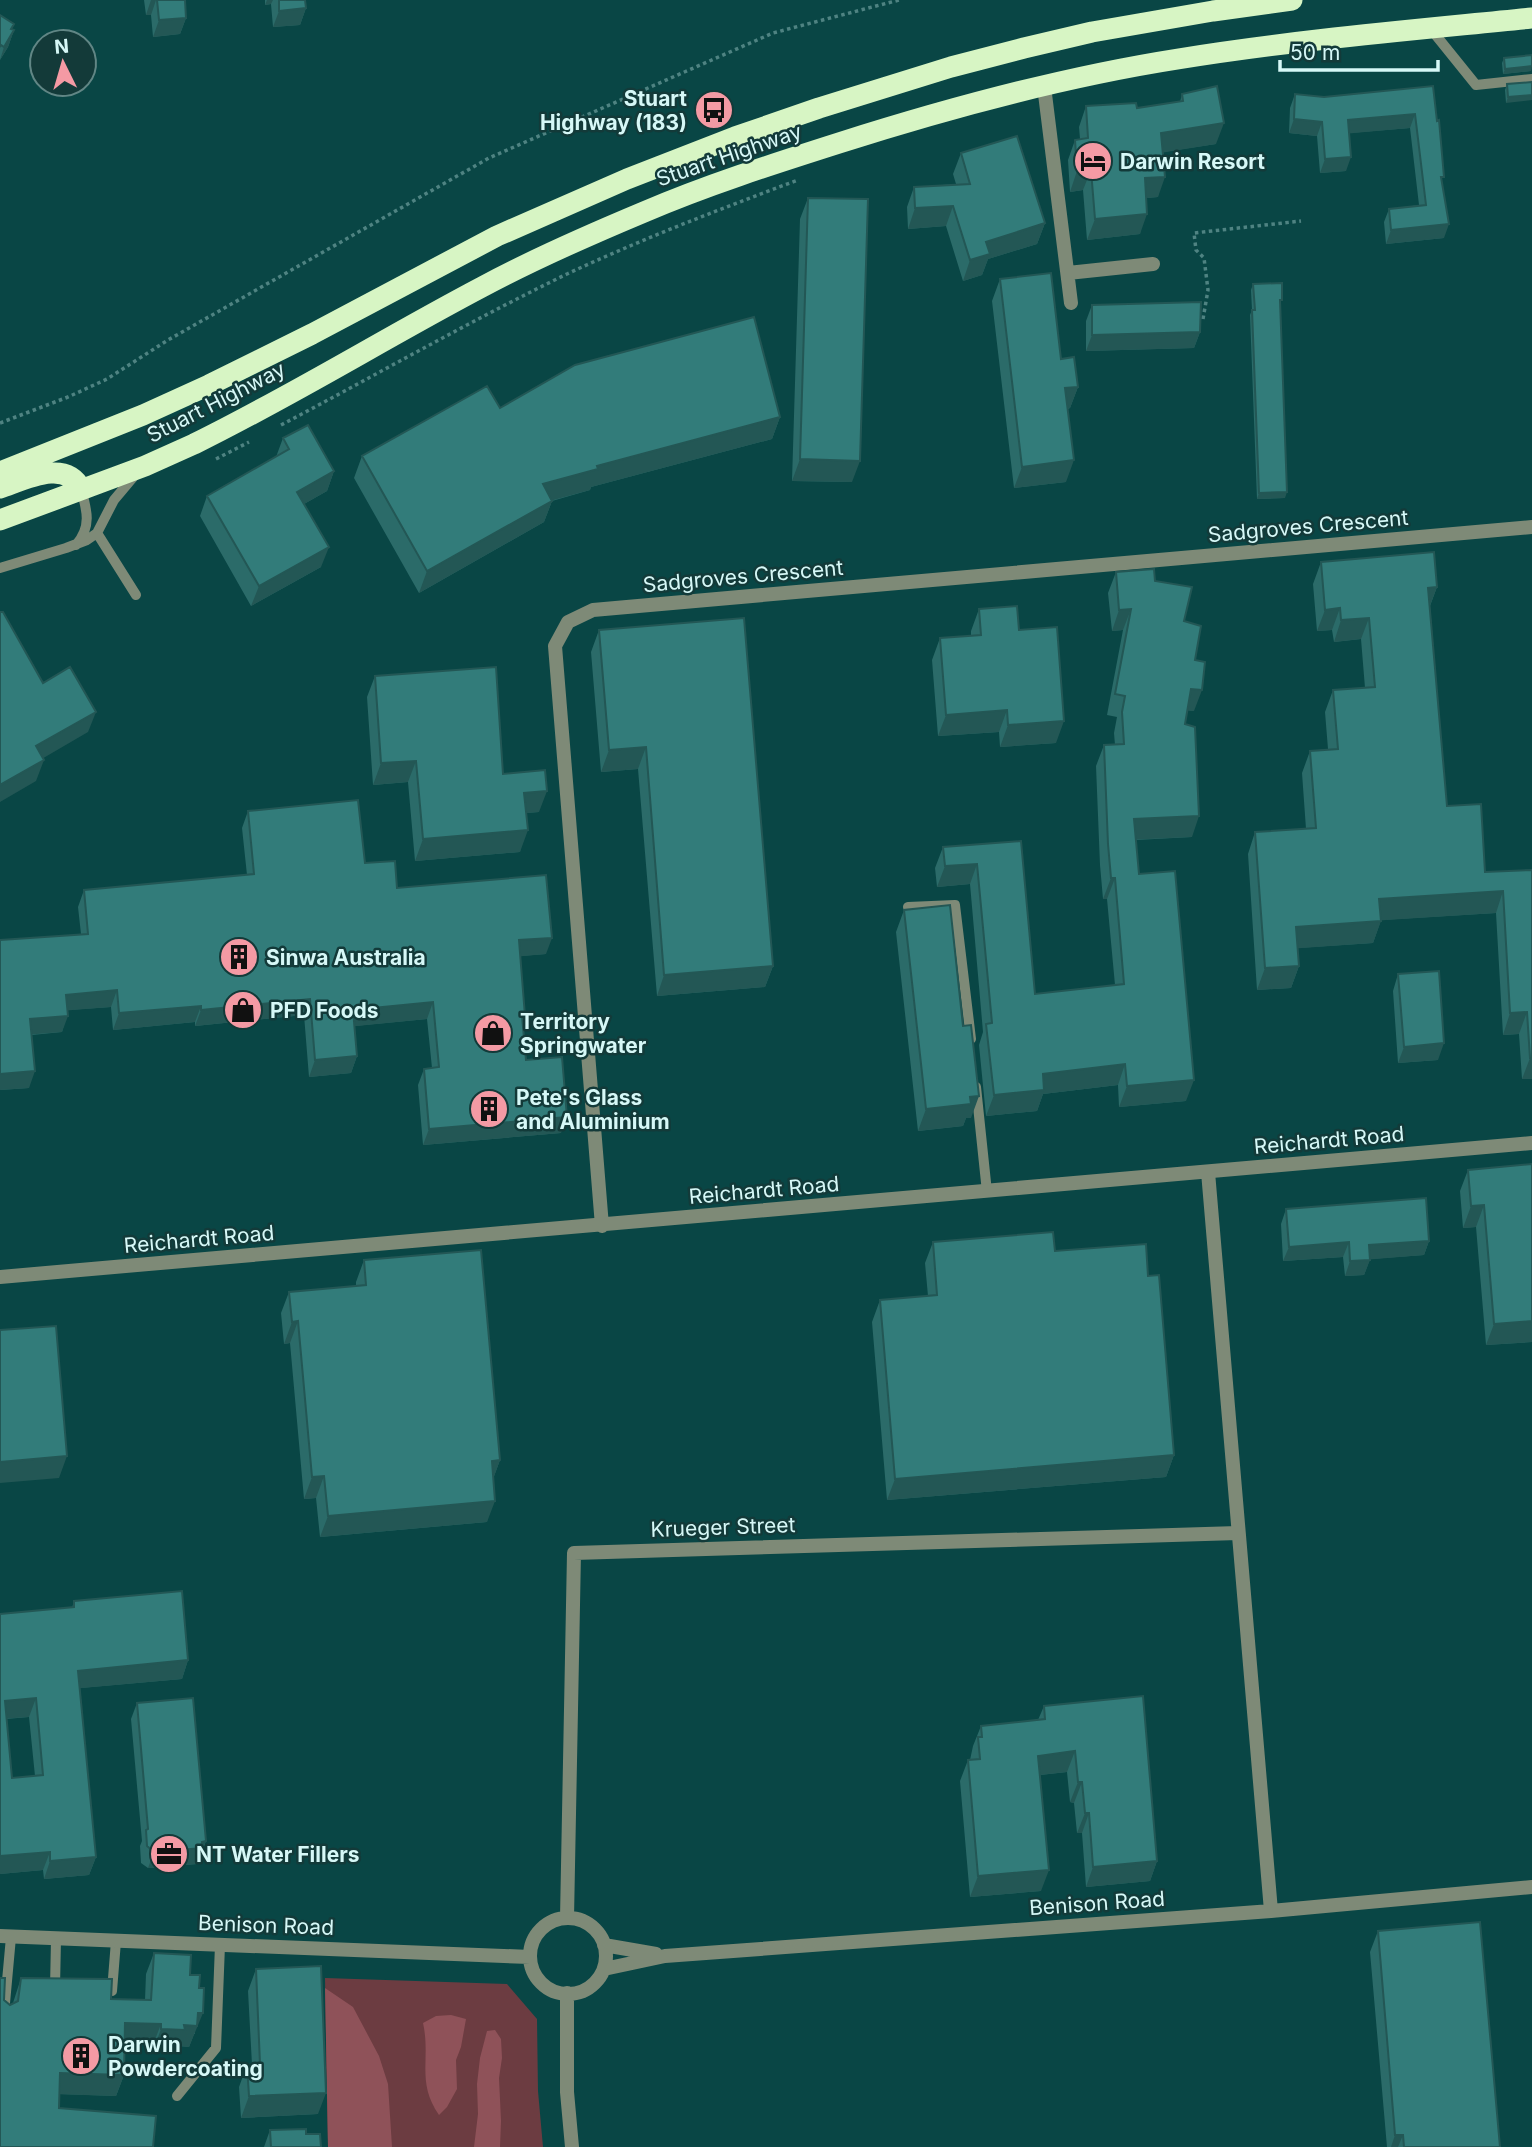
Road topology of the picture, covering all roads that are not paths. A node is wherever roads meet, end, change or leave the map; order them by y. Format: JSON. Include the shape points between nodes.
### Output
{"nodes":[{"id":1,"x":1292,"y":0,"type":"edge"},
{"id":2,"x":1532,"y":18,"type":"edge"},
{"id":3,"x":1430,"y":28,"type":"junction"},
{"id":4,"x":1532,"y":79,"type":"edge"},
{"id":5,"x":1044,"y":86,"type":"junction"},
{"id":6,"x":557,"y":210,"type":"junction"},
{"id":7,"x":572,"y":244,"type":"junction"},
{"id":8,"x":1153,"y":264,"type":"dead end"},
{"id":9,"x":1068,"y":273,"type":"junction"},
{"id":10,"x":1071,"y":303,"type":"dead end"},
{"id":11,"x":145,"y":466,"type":"junction"},
{"id":12,"x":0,"y":472,"type":"edge"},
{"id":13,"x":0,"y":488,"type":"edge"},
{"id":14,"x":81,"y":489,"type":"junction"},
{"id":15,"x":0,"y":520,"type":"edge"},
{"id":16,"x":1532,"y":527,"type":"edge"},
{"id":17,"x":97,"y":533,"type":"junction"},
{"id":18,"x":76,"y":545,"type":"junction"},
{"id":19,"x":0,"y":568,"type":"edge"},
{"id":20,"x":136,"y":595,"type":"dead end"},
{"id":21,"x":908,"y":907,"type":"edge"},
{"id":22,"x":973,"y":1056,"type":"edge"},
{"id":23,"x":974,"y":1070,"type":"edge"},
{"id":24,"x":1532,"y":1143,"type":"edge"},
{"id":25,"x":1208,"y":1172,"type":"junction"},
{"id":26,"x":987,"y":1192,"type":"junction"},
{"id":27,"x":602,"y":1226,"type":"junction"},
{"id":28,"x":0,"y":1277,"type":"edge"},
{"id":29,"x":1238,"y":1533,"type":"junction"},
{"id":30,"x":1532,"y":1887,"type":"edge"},
{"id":31,"x":1271,"y":1911,"type":"junction"},
{"id":32,"x":567,"y":1918,"type":"junction"},
{"id":33,"x":6,"y":1937,"type":"edge"},
{"id":34,"x":56,"y":1939,"type":"junction"},
{"id":35,"x":116,"y":1941,"type":"junction"},
{"id":36,"x":220,"y":1945,"type":"junction"},
{"id":37,"x":604,"y":1945,"type":"junction"},
{"id":38,"x":530,"y":1956,"type":"junction"},
{"id":39,"x":665,"y":1956,"type":"junction"},
{"id":40,"x":604,"y":1969,"type":"junction"},
{"id":41,"x":66,"y":1989,"type":"edge"},
{"id":42,"x":89,"y":1990,"type":"edge"},
{"id":43,"x":566,"y":1993,"type":"junction"},
{"id":44,"x":4,"y":2018,"type":"edge"},
{"id":45,"x":177,"y":2096,"type":"dead end"},
{"id":46,"x":572,"y":2147,"type":"edge"}],
"edges":[{"from":1,"to":6,"type":"highway","name":"Stuart Highway","via":[[1092,32],[951,67],[735,137]]},
{"from":2,"to":3,"type":"highway","name":"Stuart Highway"},
{"from":3,"to":4,"type":"lane","via":[[1476,85]]},
{"from":3,"to":5,"type":"highway","name":"Stuart Highway","via":[[1188,57]]},
{"from":5,"to":7,"type":"highway","name":"Stuart Highway","via":[[893,126],[748,173]]},
{"from":5,"to":9,"type":"street"},
{"from":6,"to":7,"type":"highway"},
{"from":6,"to":12,"type":"highway","name":"Stuart Highway","via":[[460,254],[209,385]]},
{"from":7,"to":11,"type":"highway","name":"Stuart Highway"},
{"from":8,"to":9,"type":"street"},
{"from":9,"to":10,"type":"street"},
{"from":11,"to":14,"type":"highway","name":"Stuart Highway"},
{"from":11,"to":17,"type":"lane","via":[[119,493]]},
{"from":13,"to":14,"type":"highway","via":[[56,473],[72,477]]},
{"from":14,"to":15,"type":"highway","name":"Stuart Highway"},
{"from":14,"to":18,"type":"lane","via":[[89,515]]},
{"from":16,"to":27,"type":"street","name":"Sadgroves Crescent","via":[[593,610],[568,622],[555,646]]},
{"from":17,"to":18,"type":"lane"},
{"from":17,"to":20,"type":"lane"},
{"from":18,"to":19,"type":"lane"},
{"from":21,"to":22,"type":"lane","via":[[955,905]]},
{"from":23,"to":26,"type":"lane"},
{"from":24,"to":25,"type":"street","name":"Reichardt Road"},
{"from":25,"to":26,"type":"street","name":"Reichardt Road"},
{"from":25,"to":29,"type":"street"},
{"from":26,"to":27,"type":"street","name":"Reichardt Road"},
{"from":27,"to":28,"type":"street","name":"Reichardt Road"},
{"from":29,"to":31,"type":"street"},
{"from":29,"to":32,"type":"street","name":"Krueger Street","via":[[574,1553]]},
{"from":30,"to":31,"type":"street","name":"Benison Road"},
{"from":31,"to":39,"type":"street","name":"Benison Road"},
{"from":32,"to":37,"type":"street","via":[[590,1925]]},
{"from":32,"to":38,"type":"street","via":[[537,1934]]},
{"from":33,"to":34,"type":"street","name":"Benison Road"},
{"from":33,"to":44,"type":"lane"},
{"from":34,"to":35,"type":"street","name":"Benison Road"},
{"from":34,"to":41,"type":"lane","via":[[55,1988]]},
{"from":35,"to":36,"type":"street","name":"Benison Road"},
{"from":35,"to":42,"type":"lane","via":[[112,1991]]},
{"from":36,"to":38,"type":"street","name":"Benison Road"},
{"from":36,"to":45,"type":"lane","via":[[216,2048]]},
{"from":37,"to":39,"type":"street","name":"Benison Road"},
{"from":37,"to":40,"type":"street"},
{"from":38,"to":43,"type":"street","via":[[537,1978]]},
{"from":39,"to":40,"type":"street","name":"Benison Road"},
{"from":40,"to":43,"type":"street","via":[[589,1987]]},
{"from":43,"to":46,"type":"street"}]}
